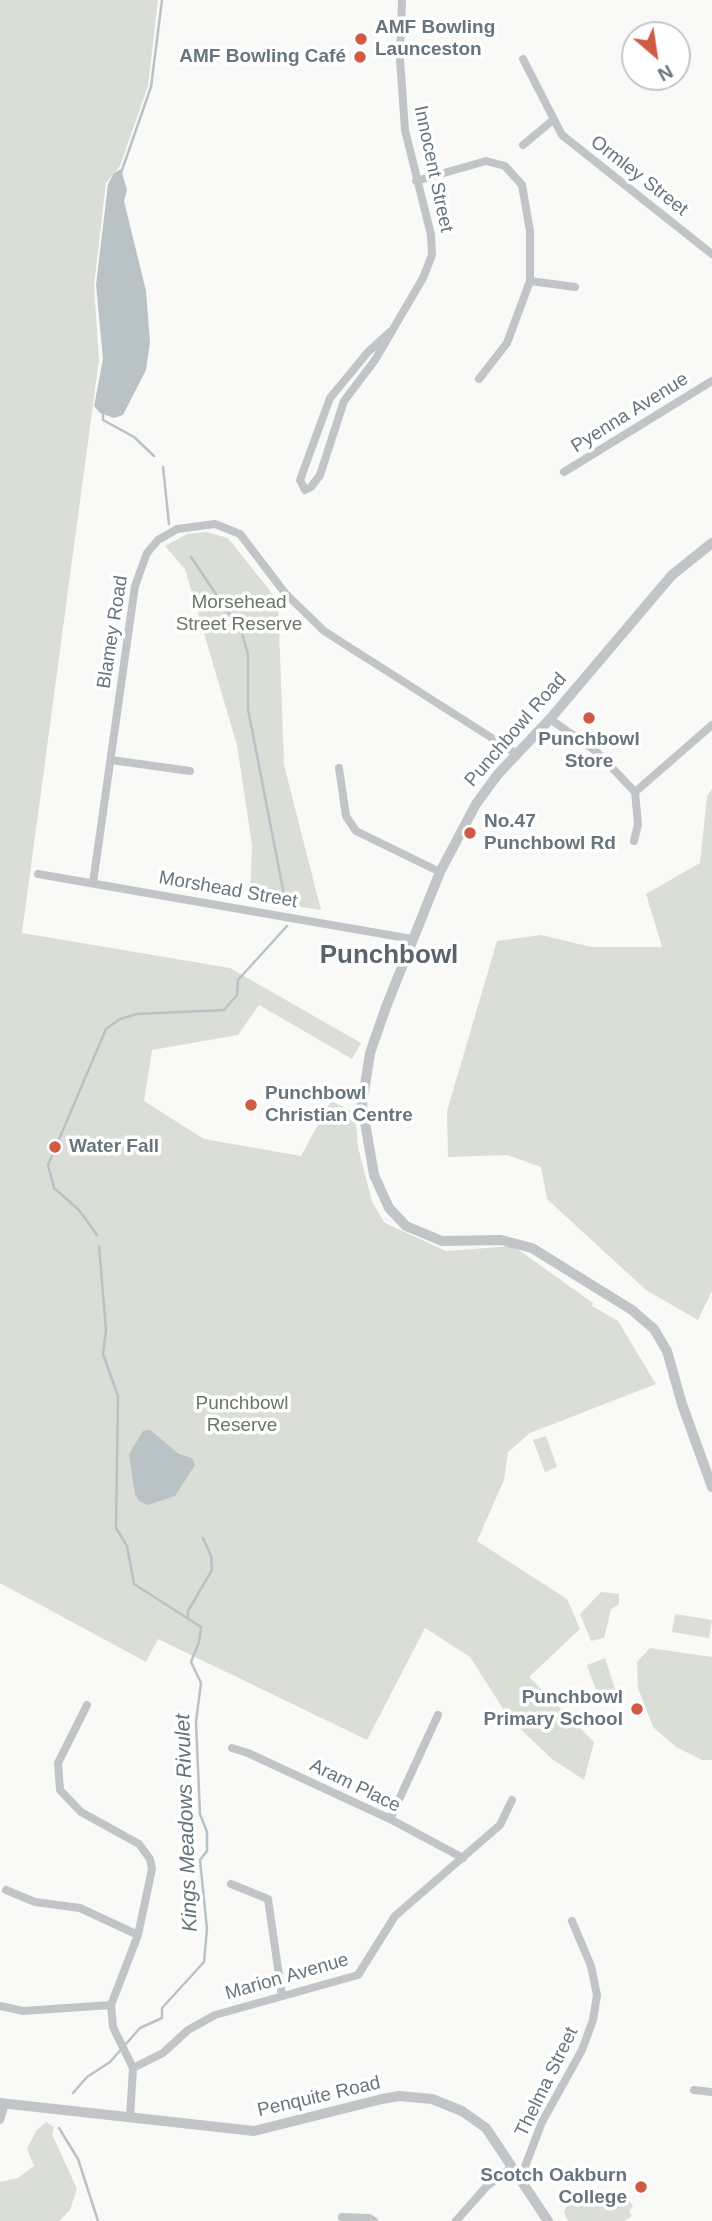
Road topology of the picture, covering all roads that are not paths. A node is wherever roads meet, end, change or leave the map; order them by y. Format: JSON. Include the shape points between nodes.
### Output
{"nodes":[{"id":1,"x":402,"y":0,"type":"edge"},
{"id":2,"x":523,"y":59,"type":"dead end"},
{"id":3,"x":553,"y":120,"type":"junction"},
{"id":4,"x":523,"y":145,"type":"dead end"},
{"id":5,"x":416,"y":181,"type":"junction"},
{"id":6,"x":712,"y":254,"type":"edge"},
{"id":7,"x":530,"y":281,"type":"junction"},
{"id":8,"x":575,"y":287,"type":"dead end"},
{"id":9,"x":390,"y":332,"type":"junction"},
{"id":10,"x":480,"y":379,"type":"dead end"},
{"id":11,"x":712,"y":381,"type":"edge"},
{"id":12,"x":564,"y":471,"type":"dead end"},
{"id":13,"x":712,"y":543,"type":"edge"},
{"id":14,"x":550,"y":719,"type":"junction"},
{"id":15,"x":712,"y":725,"type":"edge"},
{"id":16,"x":517,"y":754,"type":"junction"},
{"id":17,"x":111,"y":760,"type":"junction"},
{"id":18,"x":339,"y":768,"type":"dead end"},
{"id":19,"x":190,"y":771,"type":"dead end"},
{"id":20,"x":635,"y":792,"type":"junction"},
{"id":21,"x":634,"y":841,"type":"dead end"},
{"id":22,"x":440,"y":872,"type":"junction"},
{"id":23,"x":38,"y":874,"type":"dead end"},
{"id":24,"x":93,"y":883,"type":"junction"},
{"id":25,"x":412,"y":939,"type":"junction"},
{"id":26,"x":712,"y":1487,"type":"edge"},
{"id":27,"x":87,"y":1705,"type":"dead end"},
{"id":28,"x":438,"y":1715,"type":"dead end"},
{"id":29,"x":232,"y":1748,"type":"dead end"},
{"id":30,"x":512,"y":1800,"type":"dead end"},
{"id":31,"x":390,"y":1819,"type":"junction"},
{"id":32,"x":463,"y":1858,"type":"junction"},
{"id":33,"x":230,"y":1884,"type":"dead end"},
{"id":34,"x":6,"y":1890,"type":"dead end"},
{"id":35,"x":572,"y":1921,"type":"dead end"},
{"id":36,"x":138,"y":1935,"type":"junction"},
{"id":37,"x":282,"y":1996,"type":"junction"},
{"id":38,"x":111,"y":2005,"type":"junction"},
{"id":39,"x":0,"y":2006,"type":"edge"},
{"id":40,"x":133,"y":2068,"type":"junction"},
{"id":41,"x":694,"y":2090,"type":"dead end"},
{"id":42,"x":712,"y":2092,"type":"edge"},
{"id":43,"x":3,"y":2103,"type":"edge"},
{"id":44,"x":130,"y":2117,"type":"junction"},
{"id":45,"x":0,"y":2119,"type":"edge"},
{"id":46,"x":515,"y":2170,"type":"junction"},
{"id":47,"x":342,"y":2217,"type":"dead end"},
{"id":48,"x":374,"y":2221,"type":"edge"},
{"id":49,"x":456,"y":2221,"type":"edge"},
{"id":50,"x":548,"y":2221,"type":"edge"}],
"edges":[{"from":1,"to":5,"type":"street","name":"Innocent Street","via":[[402,96]]},
{"from":2,"to":3,"type":"street","name":"Ormley Street"},
{"from":3,"to":4,"type":"street"},
{"from":3,"to":6,"type":"street","name":"Ormley Street","via":[[569,142]]},
{"from":5,"to":7,"type":"street","via":[[486,161],[513,171],[522,185],[528,211]]},
{"from":5,"to":9,"type":"street","name":"Innocent Street","via":[[432,255]]},
{"from":7,"to":8,"type":"street"},
{"from":7,"to":10,"type":"street","via":[[507,343]]},
{"from":9,"to":9,"type":"street","name":"Innocent Street","via":[[344,401],[320,475],[305,489],[300,480],[330,398]]},
{"from":11,"to":12,"type":"street","name":"Pyenna Avenue"},
{"from":13,"to":14,"type":"street","name":"Punchbowl Road","via":[[672,575]]},
{"from":14,"to":16,"type":"street","name":"Punchbowl Road"},
{"from":14,"to":20,"type":"street","via":[[597,752]]},
{"from":15,"to":20,"type":"street"},
{"from":16,"to":17,"type":"street","name":"Blamey Road","via":[[324,631],[285,593],[245,539],[215,524],[177,529],[158,540],[139,568]]},
{"from":16,"to":22,"type":"street","name":"Punchbowl Road","via":[[475,804]]},
{"from":17,"to":19,"type":"street"},
{"from":17,"to":24,"type":"street","name":"Blamey Road"},
{"from":18,"to":22,"type":"street","via":[[346,816],[356,831]]},
{"from":20,"to":21,"type":"street","via":[[638,824]]},
{"from":22,"to":25,"type":"street","name":"Punchbowl Road"},
{"from":23,"to":24,"type":"street","name":"Morshead Street"},
{"from":24,"to":25,"type":"street","name":"Morshead Street"},
{"from":25,"to":26,"type":"street","name":"Punchbowl Road","via":[[373,1045],[363,1095],[368,1150],[384,1201],[406,1226],[432,1238],[501,1240],[532,1248],[646,1321],[667,1351]]},
{"from":27,"to":36,"type":"street","via":[[58,1763],[57,1781],[73,1806],[139,1844],[150,1859],[150,1883]]},
{"from":28,"to":31,"type":"street"},
{"from":29,"to":31,"type":"street","name":"Aram Place"},
{"from":30,"to":32,"type":"street","name":"Marion Avenue","via":[[500,1825]]},
{"from":31,"to":32,"type":"street","name":"Aram Place"},
{"from":32,"to":37,"type":"street","name":"Marion Avenue","via":[[395,1916],[358,1975]]},
{"from":33,"to":37,"type":"street","via":[[268,1899]]},
{"from":34,"to":36,"type":"street","via":[[35,1902],[80,1908]]},
{"from":35,"to":46,"type":"street","name":"Thelma Street","via":[[591,1966],[597,1995],[593,2020],[524,2169]]},
{"from":36,"to":38,"type":"street"},
{"from":37,"to":40,"type":"street","name":"Marion Avenue","via":[[207,2019],[163,2053]]},
{"from":38,"to":39,"type":"street","via":[[23,2011]]},
{"from":38,"to":40,"type":"street","via":[[113,2027]]},
{"from":40,"to":44,"type":"street"},
{"from":41,"to":42,"type":"street"},
{"from":43,"to":44,"type":"street","name":"Penquite Road"},
{"from":43,"to":45,"type":"street"},
{"from":44,"to":46,"type":"street","name":"Penquite Road","via":[[254,2131],[382,2099],[415,2097],[449,2105],[476,2120],[495,2138]]},
{"from":46,"to":49,"type":"street","via":[[487,2186]]},
{"from":46,"to":50,"type":"street","name":"Penquite Road"},
{"from":47,"to":48,"type":"street"}]}
